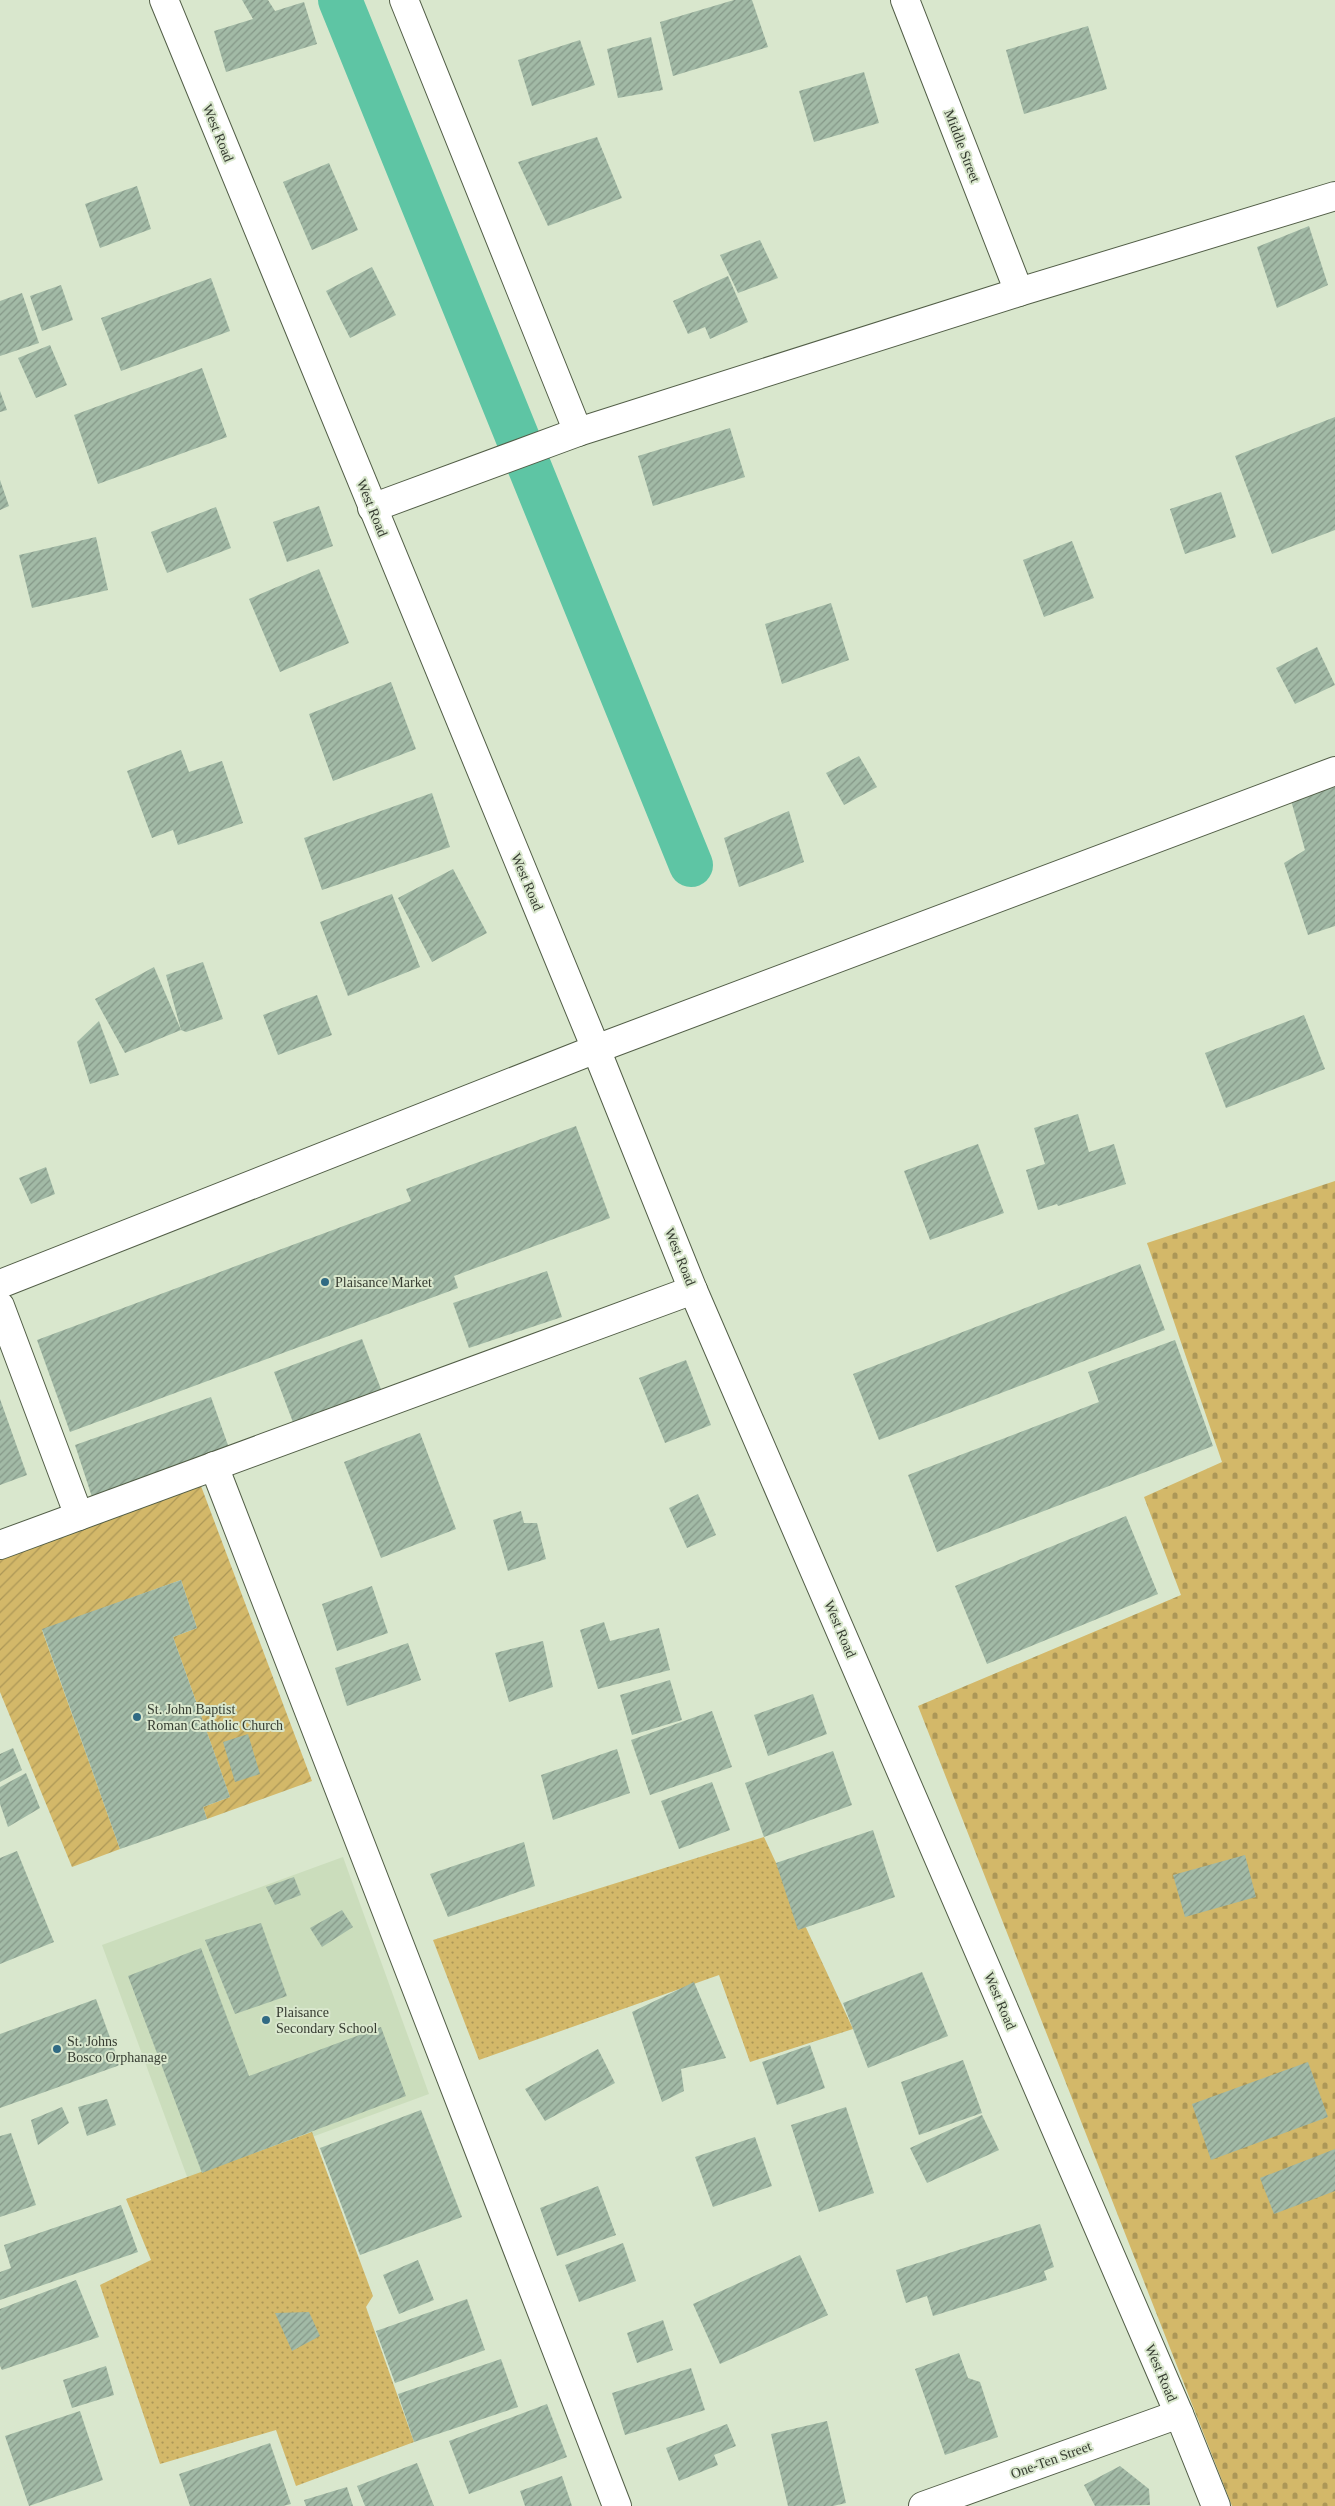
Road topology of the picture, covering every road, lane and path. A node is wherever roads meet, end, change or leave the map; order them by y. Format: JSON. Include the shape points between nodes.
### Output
{"nodes":[{"id":1,"x":164,"y":0,"type":"edge"},
{"id":2,"x":404,"y":0,"type":"edge"},
{"id":3,"x":905,"y":0,"type":"edge"},
{"id":4,"x":1335,"y":196,"type":"edge"},
{"id":5,"x":1019,"y":292,"type":"junction"},
{"id":6,"x":578,"y":432,"type":"junction"},
{"id":7,"x":372,"y":508,"type":"junction"},
{"id":8,"x":1335,"y":771,"type":"edge"},
{"id":9,"x":596,"y":1049,"type":"junction"},
{"id":10,"x":0,"y":1284,"type":"edge"},
{"id":11,"x":693,"y":1290,"type":"junction"},
{"id":12,"x":0,"y":1306,"type":"edge"},
{"id":13,"x":214,"y":1466,"type":"junction"},
{"id":14,"x":79,"y":1516,"type":"junction"},
{"id":15,"x":0,"y":1545,"type":"edge"},
{"id":16,"x":1179,"y":2414,"type":"junction"},
{"id":17,"x":617,"y":2506,"type":"edge"},
{"id":18,"x":923,"y":2506,"type":"edge"},
{"id":19,"x":1216,"y":2506,"type":"edge"}],
"edges":[{"from":1,"to":7,"type":"street","name":"West Road"},
{"from":2,"to":6,"type":"street"},
{"from":3,"to":5,"type":"street","name":"Middle Street"},
{"from":4,"to":5,"type":"street"},
{"from":5,"to":6,"type":"street"},
{"from":6,"to":7,"type":"street"},
{"from":7,"to":9,"type":"street","name":"West Road"},
{"from":8,"to":9,"type":"street"},
{"from":9,"to":10,"type":"street"},
{"from":9,"to":11,"type":"street","name":"West Road"},
{"from":11,"to":13,"type":"street"},
{"from":11,"to":16,"type":"street","name":"West Road"},
{"from":12,"to":14,"type":"street"},
{"from":13,"to":14,"type":"street"},
{"from":13,"to":17,"type":"street"},
{"from":14,"to":15,"type":"street"},
{"from":16,"to":18,"type":"street","name":"One-Ten Street"},
{"from":16,"to":19,"type":"street","name":"West Road"}]}
